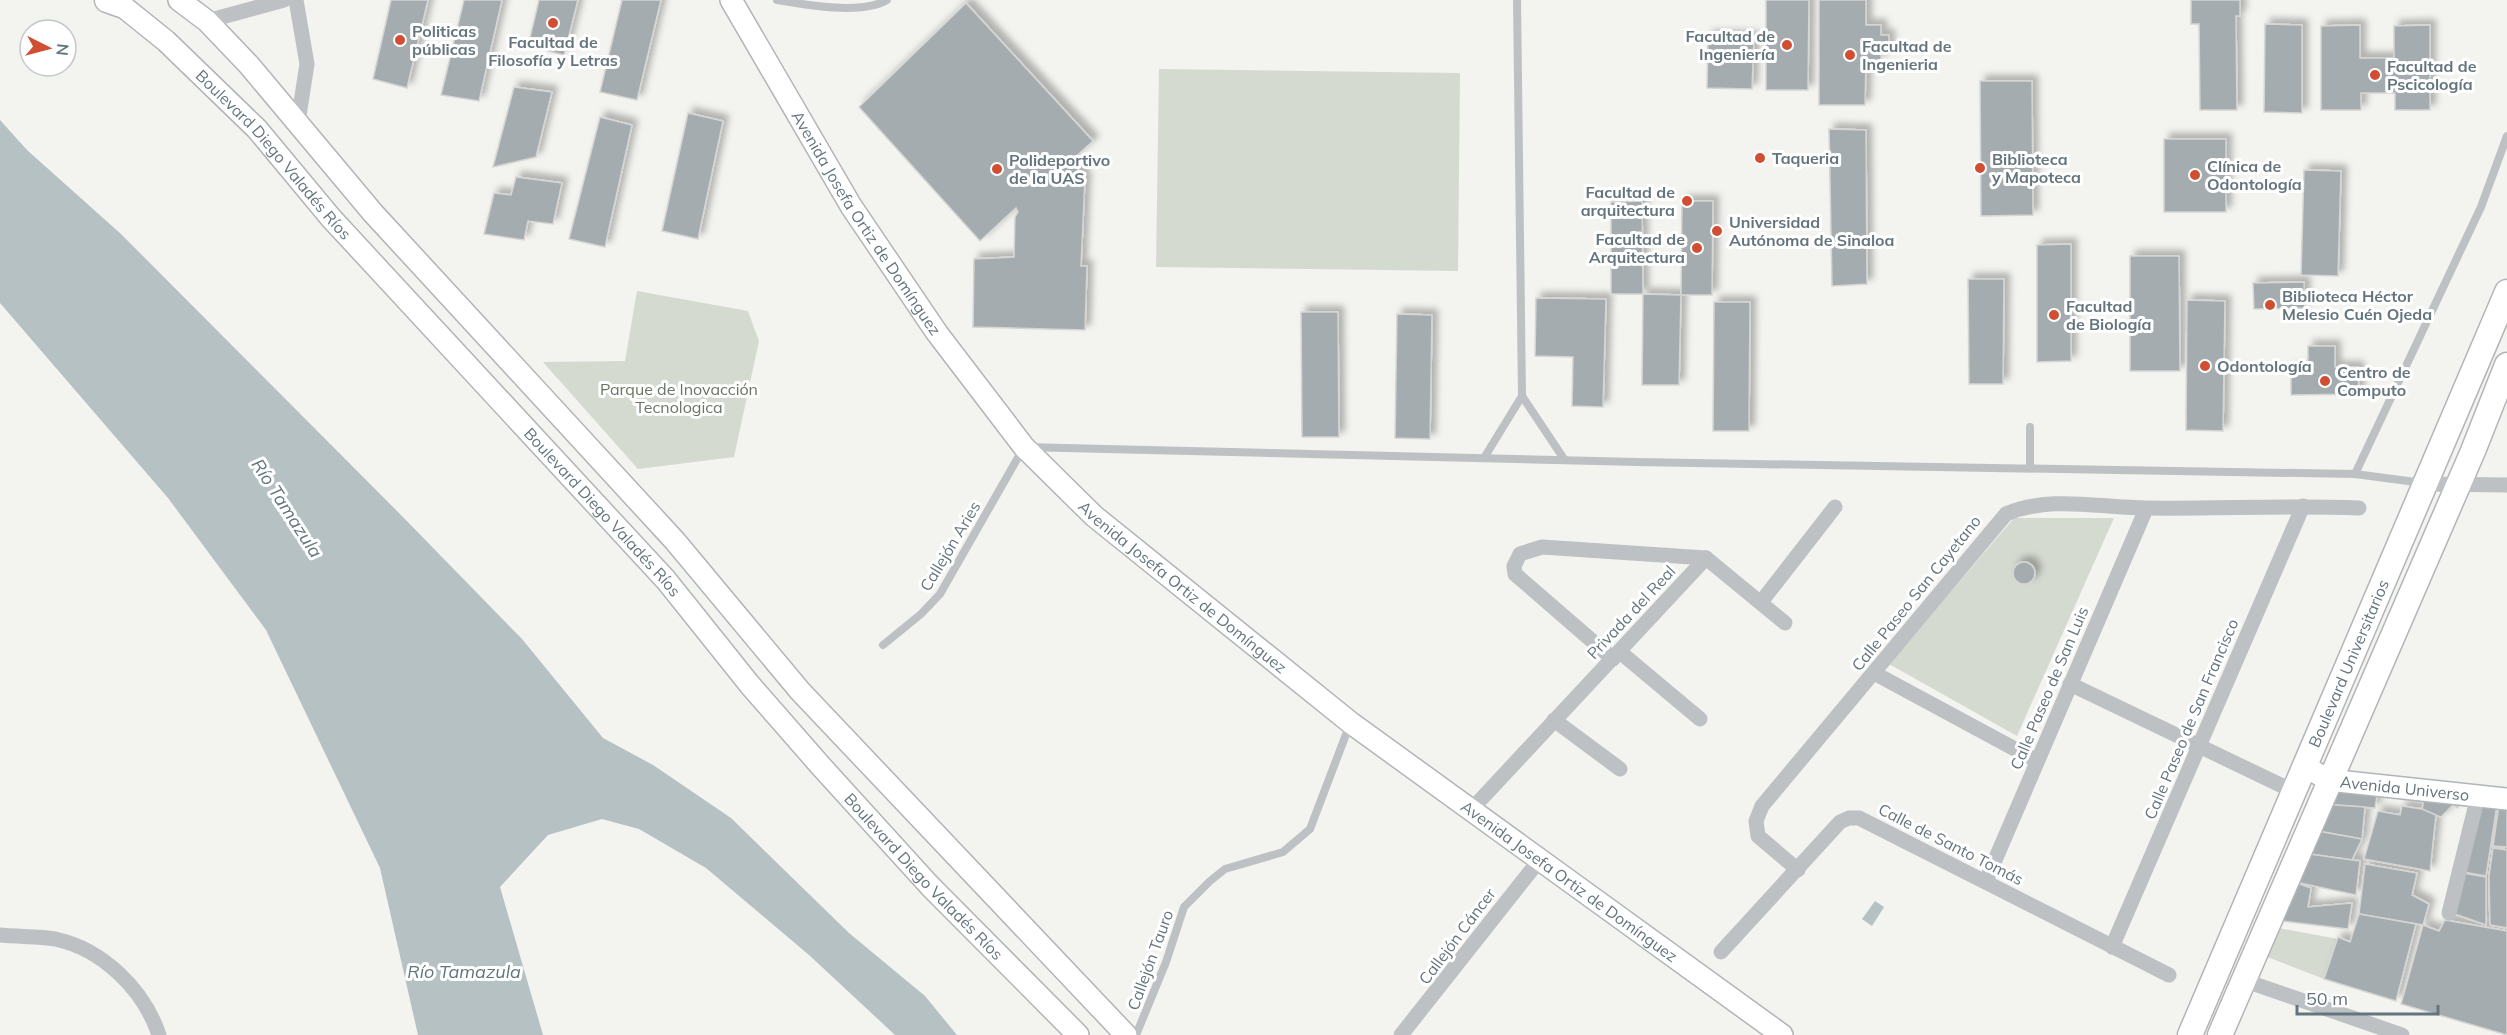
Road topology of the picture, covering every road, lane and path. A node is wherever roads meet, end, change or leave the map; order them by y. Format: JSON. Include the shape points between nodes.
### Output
{"nodes":[{"id":1,"x":179,"y":0,"type":"edge"},
{"id":2,"x":284,"y":0,"type":"edge"},
{"id":3,"x":296,"y":0,"type":"edge"},
{"id":4,"x":731,"y":0,"type":"edge"},
{"id":5,"x":777,"y":0,"type":"edge"},
{"id":6,"x":887,"y":0,"type":"edge"},
{"id":7,"x":1517,"y":0,"type":"edge"},
{"id":8,"x":114,"y":2,"type":"edge"},
{"id":9,"x":207,"y":21,"type":"junction"},
{"id":10,"x":298,"y":122,"type":"junction"},
{"id":11,"x":2507,"y":136,"type":"edge"},
{"id":12,"x":2507,"y":292,"type":"edge"},
{"id":13,"x":2507,"y":365,"type":"edge"},
{"id":14,"x":1522,"y":396,"type":"junction"},
{"id":15,"x":2030,"y":427,"type":"dead end"},
{"id":16,"x":1024,"y":447,"type":"junction"},
{"id":17,"x":1484,"y":458,"type":"junction"},
{"id":18,"x":1564,"y":459,"type":"junction"},
{"id":19,"x":2030,"y":467,"type":"junction"},
{"id":20,"x":2355,"y":474,"type":"junction"},
{"id":21,"x":2427,"y":484,"type":"junction"},
{"id":22,"x":2458,"y":484,"type":"junction"},
{"id":23,"x":2507,"y":485,"type":"edge"},
{"id":24,"x":2303,"y":506,"type":"junction"},
{"id":25,"x":1835,"y":507,"type":"dead end"},
{"id":26,"x":2146,"y":508,"type":"junction"},
{"id":27,"x":2359,"y":508,"type":"dead end"},
{"id":28,"x":1706,"y":558,"type":"junction"},
{"id":29,"x":1761,"y":602,"type":"junction"},
{"id":30,"x":1785,"y":623,"type":"dead end"},
{"id":31,"x":883,"y":645,"type":"dead end"},
{"id":32,"x":1616,"y":655,"type":"junction"},
{"id":33,"x":1874,"y":673,"type":"junction"},
{"id":34,"x":2070,"y":684,"type":"junction"},
{"id":35,"x":1700,"y":719,"type":"dead end"},
{"id":36,"x":1554,"y":720,"type":"junction"},
{"id":37,"x":1351,"y":723,"type":"junction"},
{"id":38,"x":2200,"y":746,"type":"junction"},
{"id":39,"x":2037,"y":761,"type":"junction"},
{"id":40,"x":2305,"y":766,"type":"junction"},
{"id":41,"x":1620,"y":770,"type":"dead end"},
{"id":42,"x":2328,"y":780,"type":"junction"},
{"id":43,"x":2295,"y":792,"type":"junction"},
{"id":44,"x":2478,"y":796,"type":"junction"},
{"id":45,"x":2507,"y":799,"type":"edge"},
{"id":46,"x":1471,"y":810,"type":"junction"},
{"id":47,"x":1541,"y":858,"type":"junction"},
{"id":48,"x":1798,"y":870,"type":"junction"},
{"id":49,"x":1986,"y":881,"type":"junction"},
{"id":50,"x":2449,"y":913,"type":"dead end"},
{"id":51,"x":0,"y":935,"type":"edge"},
{"id":52,"x":2112,"y":947,"type":"junction"},
{"id":53,"x":1721,"y":952,"type":"dead end"},
{"id":54,"x":2169,"y":975,"type":"dead end"},
{"id":55,"x":2243,"y":980,"type":"junction"},
{"id":56,"x":159,"y":1035,"type":"edge"},
{"id":57,"x":1078,"y":1035,"type":"edge"},
{"id":58,"x":1126,"y":1035,"type":"edge"},
{"id":59,"x":1136,"y":1035,"type":"edge"},
{"id":60,"x":1401,"y":1035,"type":"edge"},
{"id":61,"x":1782,"y":1035,"type":"edge"},
{"id":62,"x":2190,"y":1035,"type":"edge"},
{"id":63,"x":2220,"y":1035,"type":"edge"},
{"id":64,"x":2402,"y":1035,"type":"edge"}],
"edges":[{"from":1,"to":9,"type":"main road","name":"Boulevard Diego Valadés Ríos"},
{"from":2,"to":9,"type":"street"},
{"from":3,"to":10,"type":"street","via":[[307,64]]},
{"from":4,"to":16,"type":"main road","name":"Avenida Josefa Ortiz de Domínguez","via":[[851,206],[937,333]]},
{"from":5,"to":6,"type":"lane","via":[[853,7]]},
{"from":7,"to":14,"type":"lane"},
{"from":8,"to":57,"type":"main road","name":"Boulevard Diego Valadés Ríos","via":[[166,41],[257,129],[331,218],[666,580],[827,773],[930,886]]},
{"from":9,"to":10,"type":"main road","name":"Boulevard Diego Valadés Ríos"},
{"from":10,"to":58,"type":"main road","name":"Boulevard Diego Valadés Ríos","via":[[374,213],[675,541],[800,691]]},
{"from":11,"to":20,"type":"lane","via":[[2481,207]]},
{"from":12,"to":21,"type":"main road","name":"Boulevard Universitarios"},
{"from":13,"to":22,"type":"main road","name":"Boulevard Universitarios"},
{"from":14,"to":17,"type":"lane"},
{"from":14,"to":18,"type":"lane"},
{"from":15,"to":19,"type":"lane"},
{"from":16,"to":17,"type":"lane"},
{"from":16,"to":31,"type":"lane","name":"Callejón Aries","via":[[940,594]]},
{"from":16,"to":37,"type":"main road","name":"Avenida Josefa Ortiz de Domínguez","via":[[1094,516]]},
{"from":17,"to":18,"type":"lane"},
{"from":18,"to":19,"type":"lane"},
{"from":19,"to":20,"type":"lane"},
{"from":20,"to":21,"type":"lane"},
{"from":21,"to":22,"type":"street"},
{"from":21,"to":40,"type":"main road","name":"Boulevard Universitarios"},
{"from":22,"to":23,"type":"street"},
{"from":22,"to":42,"type":"main road","name":"Boulevard Universitarios"},
{"from":24,"to":26,"type":"street","name":"Calle Paseo San Cayetano"},
{"from":24,"to":27,"type":"street","name":"Calle Paseo San Cayetano"},
{"from":24,"to":38,"type":"street","name":"Calle Paseo de San Francisco"},
{"from":25,"to":29,"type":"street"},
{"from":26,"to":33,"type":"street","name":"Calle Paseo San Cayetano","via":[[2046,504],[2025,506],[2006,514]]},
{"from":26,"to":34,"type":"street","name":"Calle Paseo de San Luis"},
{"from":28,"to":29,"type":"street"},
{"from":28,"to":32,"type":"street","name":"Privada del Real"},
{"from":28,"to":32,"type":"street","name":"Privada del Real","via":[[1542,547],[1520,554],[1515,574]]},
{"from":29,"to":30,"type":"street"},
{"from":32,"to":35,"type":"street"},
{"from":32,"to":36,"type":"street","name":"Privada del Real"},
{"from":33,"to":39,"type":"street"},
{"from":33,"to":48,"type":"street","name":"Calle Paseo San Cayetano","via":[[1762,806],[1756,822],[1758,836]]},
{"from":34,"to":38,"type":"street"},
{"from":34,"to":39,"type":"street","name":"Calle Paseo de San Luis"},
{"from":36,"to":41,"type":"street"},
{"from":36,"to":46,"type":"street","name":"Privada del Real"},
{"from":37,"to":46,"type":"main road","name":"Avenida Josefa Ortiz de Domínguez"},
{"from":37,"to":59,"type":"lane","name":"Callejón Tauro","via":[[1310,830],[1283,852],[1225,869],[1184,907]]},
{"from":38,"to":43,"type":"street"},
{"from":38,"to":52,"type":"street","name":"Calle Paseo de San Francisco"},
{"from":39,"to":49,"type":"street","name":"Calle Paseo de San Luis"},
{"from":40,"to":42,"type":"main road","name":"Avenida Universo"},
{"from":40,"to":43,"type":"main road","name":"Boulevard Universitarios"},
{"from":42,"to":44,"type":"main road","name":"Avenida Universo"},
{"from":42,"to":55,"type":"main road","name":"Boulevard Universitarios"},
{"from":43,"to":62,"type":"main road","name":"Boulevard Universitarios"},
{"from":44,"to":45,"type":"main road","name":"Avenida Universo"},
{"from":44,"to":50,"type":"street"},
{"from":46,"to":47,"type":"main road","name":"Avenida Josefa Ortiz de Domínguez"},
{"from":47,"to":60,"type":"street","name":"Callejón Cáncer"},
{"from":47,"to":61,"type":"main road","name":"Avenida Josefa Ortiz de Domínguez"},
{"from":48,"to":49,"type":"street","name":"Calle de Santo Tomás","via":[[1840,822],[1859,818]]},
{"from":48,"to":53,"type":"street","name":"Calle de Santo Tomás"},
{"from":49,"to":52,"type":"street","name":"Calle de Santo Tomás"},
{"from":51,"to":56,"type":"street","via":[[54,939],[97,956],[130,985],[151,1011]]},
{"from":52,"to":54,"type":"street","name":"Calle de Santo Tomás"},
{"from":55,"to":63,"type":"main road","name":"Boulevard Universitarios"},
{"from":55,"to":64,"type":"street"}]}
